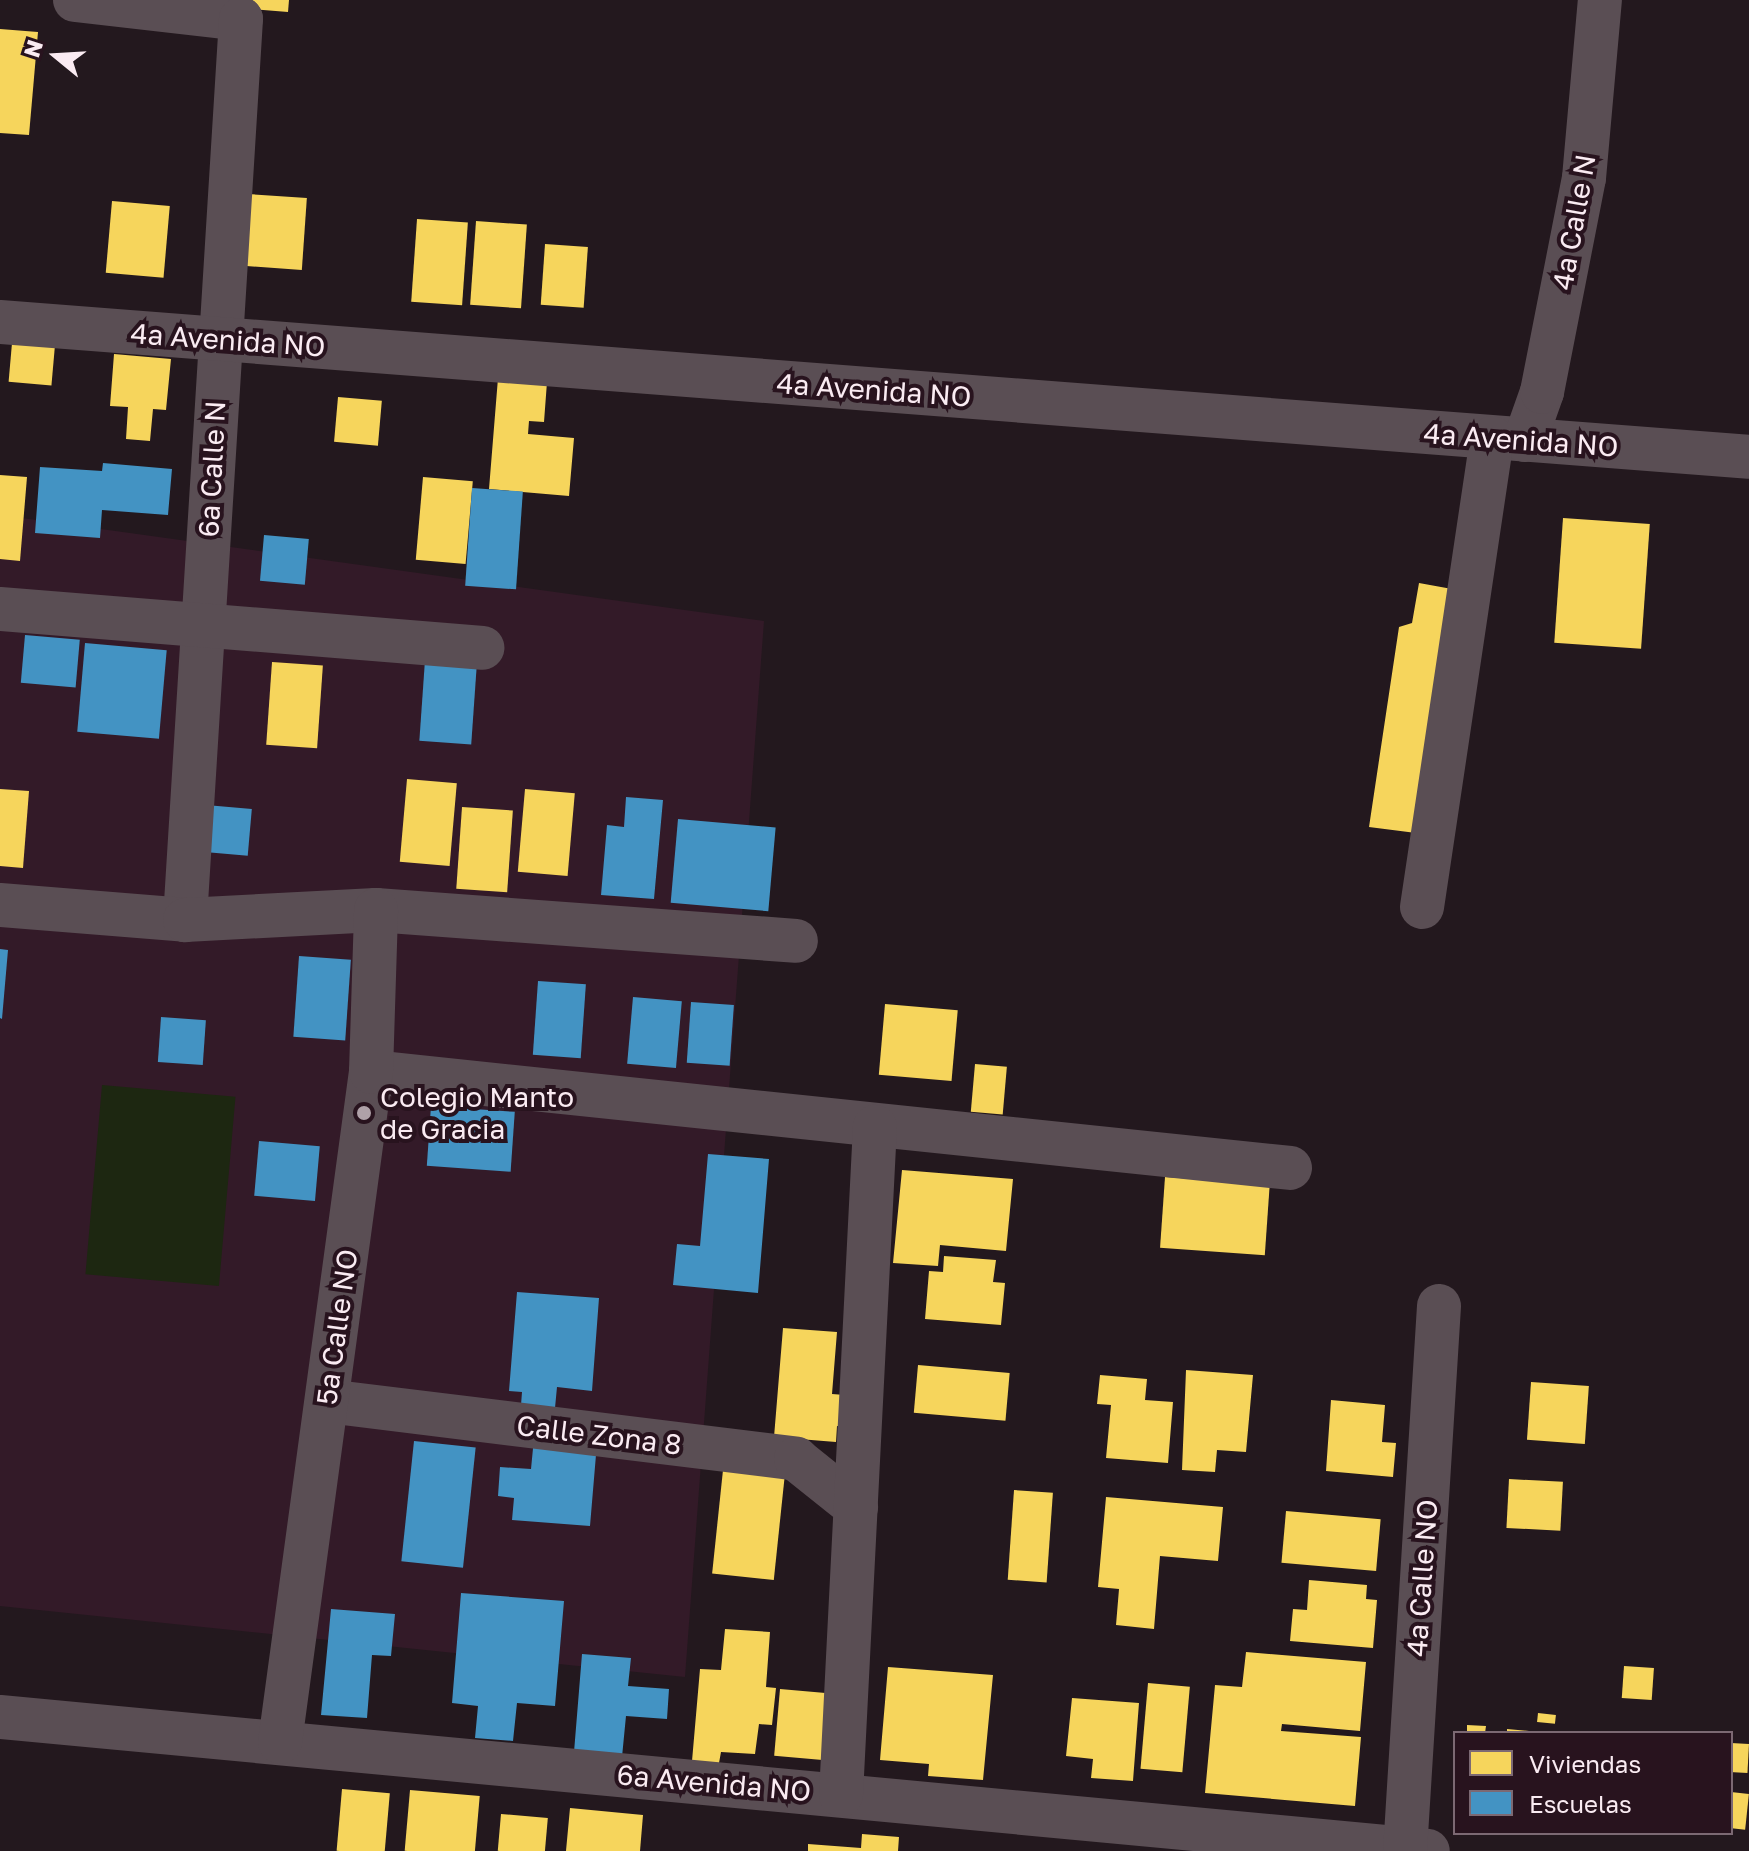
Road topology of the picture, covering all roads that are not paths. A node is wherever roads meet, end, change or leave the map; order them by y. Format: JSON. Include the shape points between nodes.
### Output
{"nodes":[{"id":1,"x":75,"y":0,"type":"edge"},
{"id":2,"x":1600,"y":0,"type":"edge"},
{"id":3,"x":0,"y":322,"type":"edge"},
{"id":4,"x":219,"y":340,"type":"junction"},
{"id":5,"x":1508,"y":439,"type":"junction"},
{"id":6,"x":1749,"y":457,"type":"edge"},
{"id":7,"x":0,"y":609,"type":"edge"},
{"id":8,"x":202,"y":627,"type":"junction"},
{"id":9,"x":482,"y":648,"type":"dead end"},
{"id":10,"x":0,"y":905,"type":"edge"},
{"id":11,"x":1422,"y":907,"type":"dead end"},
{"id":12,"x":376,"y":910,"type":"junction"},
{"id":13,"x":185,"y":920,"type":"junction"},
{"id":14,"x":796,"y":941,"type":"dead end"},
{"id":15,"x":371,"y":1072,"type":"junction"},
{"id":16,"x":875,"y":1127,"type":"junction"},
{"id":17,"x":1290,"y":1168,"type":"dead end"},
{"id":18,"x":1439,"y":1306,"type":"dead end"},
{"id":19,"x":327,"y":1401,"type":"junction"},
{"id":20,"x":856,"y":1507,"type":"junction"},
{"id":21,"x":0,"y":1717,"type":"edge"},
{"id":22,"x":280,"y":1742,"type":"junction"},
{"id":23,"x":841,"y":1795,"type":"junction"},
{"id":24,"x":1413,"y":1850,"type":"edge"}],
"edges":[{"from":1,"to":4,"type":"street","name":"6a Calle N","via":[[241,19]]},
{"from":2,"to":5,"type":"street","name":"4a Calle N","via":[[1584,178],[1542,392]]},
{"from":3,"to":4,"type":"street","name":"4a Avenida NO"},
{"from":4,"to":5,"type":"street","name":"4a Avenida NO"},
{"from":4,"to":8,"type":"street","name":"6a Calle N"},
{"from":5,"to":6,"type":"street","name":"4a Avenida NO"},
{"from":5,"to":11,"type":"street","name":"4a Calle N"},
{"from":7,"to":8,"type":"street"},
{"from":8,"to":9,"type":"street"},
{"from":8,"to":13,"type":"street","name":"6a Calle N"},
{"from":10,"to":13,"type":"street"},
{"from":12,"to":13,"type":"street"},
{"from":12,"to":14,"type":"street"},
{"from":12,"to":15,"type":"street","name":"5a Calle NO"},
{"from":15,"to":16,"type":"street"},
{"from":15,"to":19,"type":"street","name":"5a Calle NO"},
{"from":16,"to":17,"type":"street"},
{"from":16,"to":20,"type":"street"},
{"from":18,"to":24,"type":"street","name":"4a Calle NO"},
{"from":19,"to":20,"type":"street","name":"Calle Zona 8","via":[[796,1459]]},
{"from":19,"to":22,"type":"street","name":"5a Calle NO"},
{"from":20,"to":23,"type":"street"},
{"from":21,"to":22,"type":"street","name":"6a Avenida NO"},
{"from":22,"to":23,"type":"street","name":"6a Avenida NO"},
{"from":23,"to":24,"type":"street","name":"6a Avenida NO"}]}
